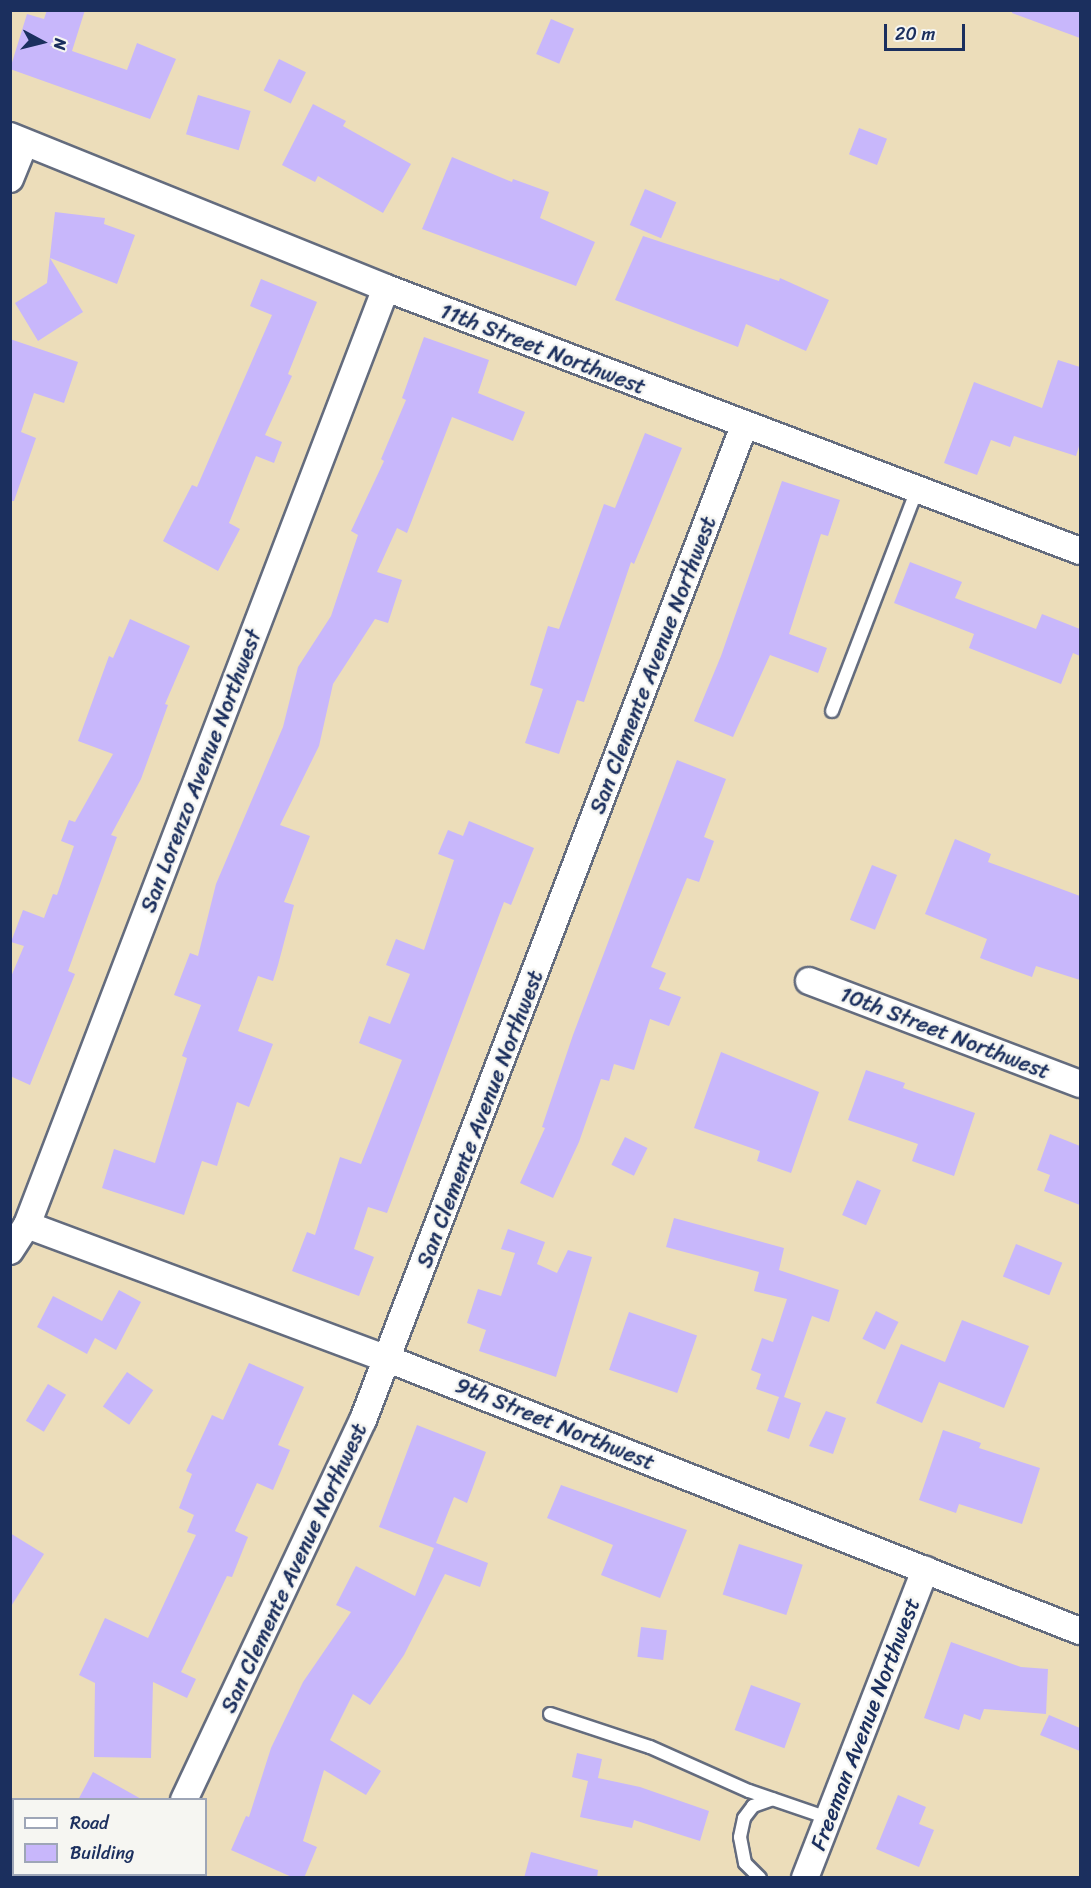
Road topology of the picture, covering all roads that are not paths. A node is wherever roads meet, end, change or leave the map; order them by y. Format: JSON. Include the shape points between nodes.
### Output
{"nodes":[{"id":1,"x":17,"y":140,"type":"edge"},
{"id":2,"x":10,"y":179,"type":"edge"},
{"id":3,"x":386,"y":288,"type":"junction"},
{"id":4,"x":744,"y":426,"type":"junction"},
{"id":5,"x":917,"y":490,"type":"junction"},
{"id":6,"x":1080,"y":551,"type":"edge"},
{"id":7,"x":831,"y":711,"type":"dead end"},
{"id":8,"x":809,"y":981,"type":"dead end"},
{"id":9,"x":1080,"y":1084,"type":"edge"},
{"id":10,"x":27,"y":1225,"type":"junction"},
{"id":11,"x":10,"y":1251,"type":"edge"},
{"id":12,"x":388,"y":1359,"type":"junction"},
{"id":13,"x":925,"y":1570,"type":"junction"},
{"id":14,"x":1080,"y":1631,"type":"edge"},
{"id":15,"x":550,"y":1714,"type":"dead end"},
{"id":16,"x":185,"y":1798,"type":"edge"},
{"id":17,"x":773,"y":1799,"type":"junction"},
{"id":18,"x":828,"y":1818,"type":"junction"},
{"id":19,"x":760,"y":1878,"type":"edge"},
{"id":20,"x":805,"y":1878,"type":"edge"}],
"edges":[{"from":1,"to":2,"type":"street"},
{"from":1,"to":3,"type":"street","name":"11th Street Northwest"},
{"from":3,"to":4,"type":"street","name":"11th Street Northwest"},
{"from":3,"to":10,"type":"street","name":"San Lorenzo Avenue Northwest"},
{"from":4,"to":5,"type":"street","name":"11th Street Northwest"},
{"from":4,"to":12,"type":"street","name":"San Clemente Avenue Northwest"},
{"from":5,"to":6,"type":"street","name":"11th Street Northwest"},
{"from":5,"to":7,"type":"lane"},
{"from":8,"to":9,"type":"street","name":"10th Street Northwest"},
{"from":10,"to":11,"type":"street","name":"San Lorenzo Avenue Northwest"},
{"from":10,"to":12,"type":"street","name":"9th Street Northwest"},
{"from":12,"to":13,"type":"street","name":"9th Street Northwest"},
{"from":12,"to":16,"type":"street","name":"San Clemente Avenue Northwest"},
{"from":13,"to":14,"type":"street","name":"9th Street Northwest"},
{"from":13,"to":18,"type":"street","name":"Freeman Avenue Northwest"},
{"from":15,"to":17,"type":"lane","via":[[650,1747]]},
{"from":17,"to":18,"type":"lane"},
{"from":17,"to":19,"type":"lane","via":[[753,1806],[744,1818],[740,1838],[745,1863]]},
{"from":18,"to":20,"type":"street","name":"Freeman Avenue Northwest"}]}
